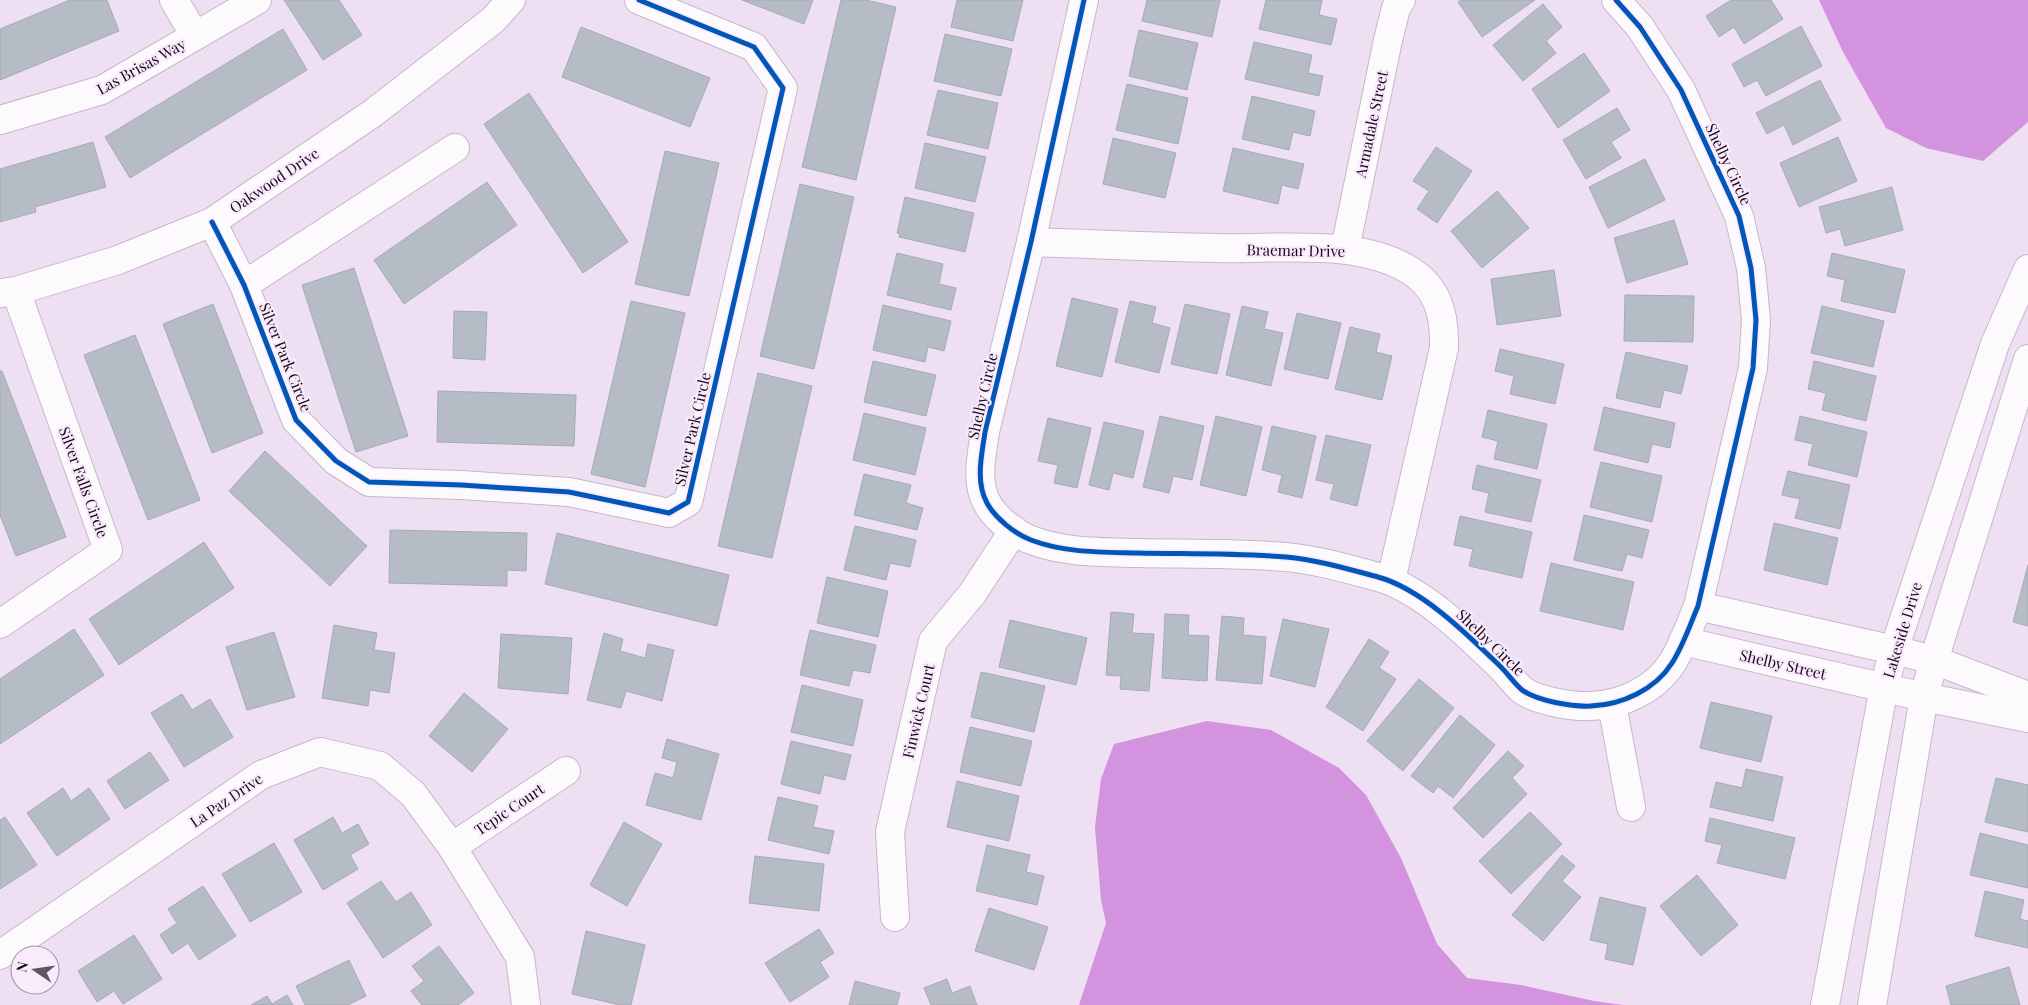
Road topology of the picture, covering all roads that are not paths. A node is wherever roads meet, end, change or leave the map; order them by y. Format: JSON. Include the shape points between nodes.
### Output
{"nodes":[{"id":1,"x":174,"y":0,"type":"edge"},
{"id":2,"x":257,"y":0,"type":"edge"},
{"id":3,"x":511,"y":0,"type":"edge"},
{"id":4,"x":639,"y":0,"type":"edge"},
{"id":5,"x":1084,"y":0,"type":"edge"},
{"id":6,"x":1401,"y":0,"type":"edge"},
{"id":7,"x":1616,"y":0,"type":"edge"},
{"id":8,"x":195,"y":36,"type":"junction"},
{"id":9,"x":0,"y":120,"type":"edge"},
{"id":10,"x":454,"y":148,"type":"dead end"},
{"id":11,"x":212,"y":222,"type":"junction"},
{"id":12,"x":1031,"y":242,"type":"junction"},
{"id":13,"x":1345,"y":249,"type":"junction"},
{"id":14,"x":2028,"y":269,"type":"edge"},
{"id":15,"x":244,"y":285,"type":"junction"},
{"id":16,"x":8,"y":292,"type":"edge"},
{"id":17,"x":2028,"y":359,"type":"edge"},
{"id":18,"x":1014,"y":530,"type":"junction"},
{"id":19,"x":1391,"y":581,"type":"junction"},
{"id":20,"x":1698,"y":606,"type":"junction"},
{"id":21,"x":0,"y":624,"type":"edge"},
{"id":22,"x":1683,"y":641,"type":"junction"},
{"id":23,"x":1894,"y":650,"type":"junction"},
{"id":24,"x":1934,"y":660,"type":"junction"},
{"id":25,"x":1884,"y":687,"type":"junction"},
{"id":26,"x":2028,"y":696,"type":"edge"},
{"id":27,"x":1924,"y":697,"type":"junction"},
{"id":28,"x":1612,"y":704,"type":"junction"},
{"id":29,"x":2028,"y":718,"type":"edge"},
{"id":30,"x":566,"y":771,"type":"dead end"},
{"id":31,"x":1631,"y":807,"type":"dead end"},
{"id":32,"x":452,"y":847,"type":"junction"},
{"id":33,"x":895,"y":917,"type":"dead end"},
{"id":34,"x":0,"y":955,"type":"edge"},
{"id":35,"x":526,"y":1005,"type":"edge"},
{"id":36,"x":1825,"y":1005,"type":"edge"},
{"id":37,"x":1872,"y":1005,"type":"edge"}],
"edges":[{"from":1,"to":8,"type":"street","name":"Las Brisas Way"},
{"from":2,"to":8,"type":"street","name":"Las Brisas Way"},
{"from":3,"to":11,"type":"street","name":"Oakwood Drive","via":[[494,20],[373,114]]},
{"from":4,"to":15,"type":"street","name":"Silver Park Circle","via":[[754,47],[783,88],[688,502],[669,513],[569,492],[369,482],[336,461],[296,420]]},
{"from":5,"to":12,"type":"street","name":"Shelby Circle"},
{"from":6,"to":13,"type":"street","name":"Armadale Street","via":[[1388,40]]},
{"from":7,"to":20,"type":"street","name":"Shelby Circle","via":[[1640,27],[1681,90],[1739,216],[1751,268],[1756,320],[1753,368]]},
{"from":8,"to":9,"type":"street","name":"Las Brisas Way","via":[[102,90]]},
{"from":10,"to":15,"type":"street"},
{"from":11,"to":15,"type":"street","name":"Silver Park Circle"},
{"from":11,"to":16,"type":"street","name":"Oakwood Drive","via":[[118,260]]},
{"from":12,"to":13,"type":"street","name":"Braemar Drive"},
{"from":12,"to":18,"type":"street","name":"Shelby Circle","via":[[980,463],[980,482],[986,502]]},
{"from":13,"to":19,"type":"street","name":"Braemar Drive","via":[[1382,257],[1407,268],[1437,299],[1445,324],[1444,348]]},
{"from":14,"to":23,"type":"street","name":"Lakeside Drive","via":[[1995,344]]},
{"from":16,"to":21,"type":"street","name":"Silver Falls Circle","via":[[108,550]]},
{"from":17,"to":24,"type":"street"},
{"from":18,"to":19,"type":"street","name":"Shelby Circle","via":[[1030,540],[1074,551],[1286,557],[1325,562]]},
{"from":18,"to":33,"type":"street","name":"Finwick Court","via":[[972,594],[933,641],[890,832]]},
{"from":19,"to":28,"type":"street","name":"Shelby Circle","via":[[1444,614],[1523,690],[1563,704]]},
{"from":20,"to":22,"type":"street","name":"Shelby Circle"},
{"from":20,"to":23,"type":"street"},
{"from":22,"to":25,"type":"street","name":"Shelby Street"},
{"from":22,"to":28,"type":"street","name":"Shelby Circle","via":[[1671,664],[1654,682],[1632,697]]},
{"from":23,"to":24,"type":"street"},
{"from":23,"to":25,"type":"street","name":"Lakeside Drive"},
{"from":24,"to":26,"type":"street"},
{"from":24,"to":27,"type":"street"},
{"from":25,"to":27,"type":"street","name":"Shelby Street"},
{"from":25,"to":36,"type":"street","name":"Lakeside Drive"},
{"from":27,"to":29,"type":"street","name":"Shelby Street"},
{"from":27,"to":37,"type":"street"},
{"from":28,"to":31,"type":"street"},
{"from":30,"to":32,"type":"street","name":"Tepic Court"},
{"from":32,"to":34,"type":"street","name":"La Paz Drive","via":[[413,794],[380,766],[320,752],[261,775]]},
{"from":32,"to":35,"type":"street","name":"La Paz Drive","via":[[520,957]]}]}
